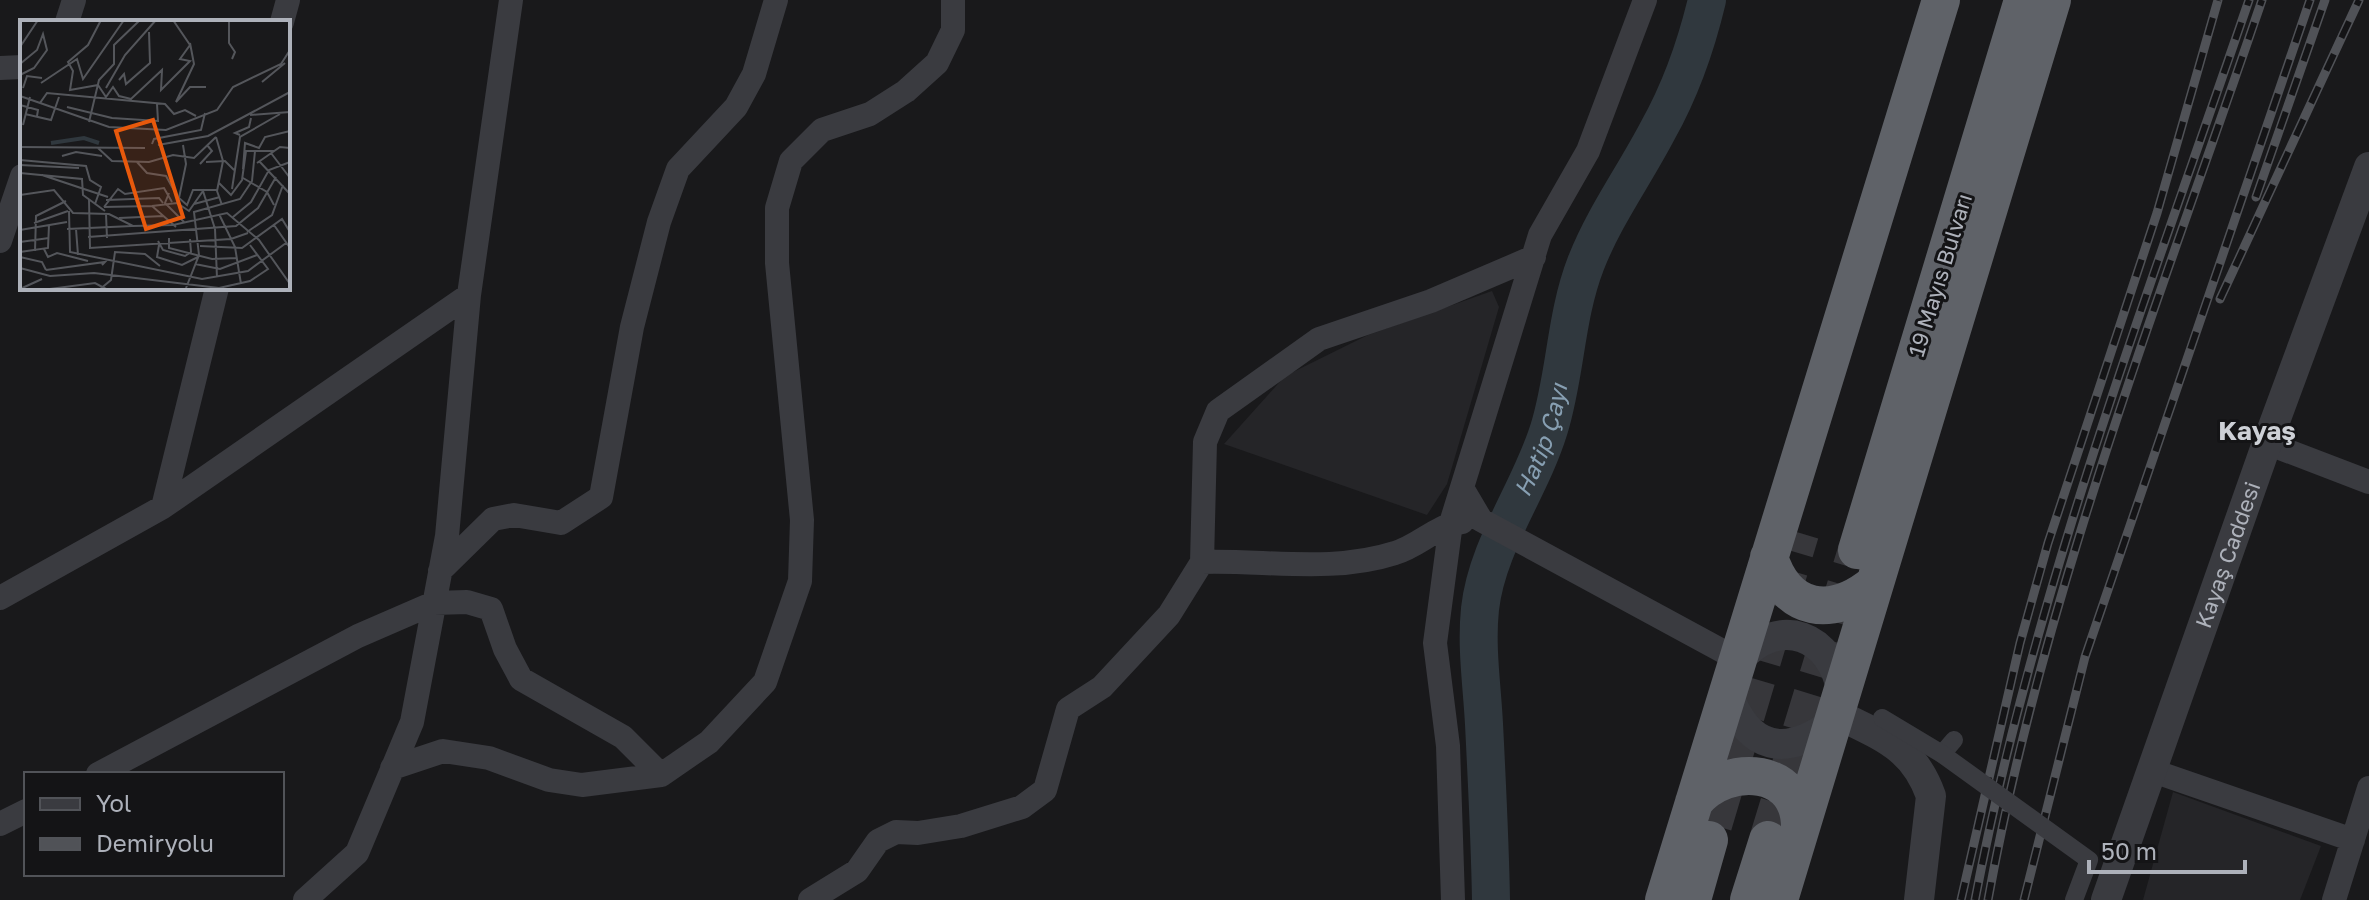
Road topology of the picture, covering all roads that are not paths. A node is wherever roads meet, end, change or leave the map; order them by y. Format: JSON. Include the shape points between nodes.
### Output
{"nodes":[{"id":1,"x":74,"y":0,"type":"edge"},
{"id":2,"x":288,"y":0,"type":"edge"},
{"id":3,"x":511,"y":0,"type":"edge"},
{"id":4,"x":776,"y":0,"type":"edge"},
{"id":5,"x":953,"y":0,"type":"edge"},
{"id":6,"x":1645,"y":0,"type":"edge"},
{"id":7,"x":1941,"y":0,"type":"edge"},
{"id":8,"x":1966,"y":0,"type":"edge"},
{"id":9,"x":2023,"y":0,"type":"edge"},
{"id":10,"x":2052,"y":0,"type":"edge"},
{"id":11,"x":68,"y":20,"type":"edge"},
{"id":12,"x":283,"y":20,"type":"edge"},
{"id":13,"x":20,"y":67,"type":"edge"},
{"id":14,"x":0,"y":68,"type":"edge"},
{"id":15,"x":2369,"y":167,"type":"edge"},
{"id":16,"x":20,"y":182,"type":"edge"},
{"id":17,"x":0,"y":241,"type":"edge"},
{"id":18,"x":1534,"y":257,"type":"junction"},
{"id":19,"x":217,"y":290,"type":"edge"},
{"id":20,"x":469,"y":295,"type":"junction"},
{"id":21,"x":2267,"y":443,"type":"junction"},
{"id":22,"x":2369,"y":482,"type":"edge"},
{"id":23,"x":1462,"y":488,"type":"junction"},
{"id":24,"x":163,"y":507,"type":"junction"},
{"id":25,"x":1481,"y":520,"type":"junction"},
{"id":26,"x":1451,"y":523,"type":"junction"},
{"id":27,"x":1800,"y":533,"type":"tunnel mouth"},
{"id":28,"x":1857,"y":550,"type":"tunnel mouth"},
{"id":29,"x":1769,"y":557,"type":"junction"},
{"id":30,"x":1202,"y":562,"type":"junction"},
{"id":31,"x":440,"y":571,"type":"junction"},
{"id":32,"x":1874,"y":584,"type":"junction"},
{"id":33,"x":0,"y":598,"type":"edge"},
{"id":34,"x":434,"y":603,"type":"junction"},
{"id":35,"x":1734,"y":677,"type":"junction"},
{"id":36,"x":1850,"y":714,"type":"junction"},
{"id":37,"x":392,"y":768,"type":"junction"},
{"id":38,"x":2150,"y":770,"type":"junction"},
{"id":39,"x":102,"y":772,"type":"edge"},
{"id":40,"x":661,"y":775,"type":"junction"},
{"id":41,"x":2369,"y":788,"type":"edge"},
{"id":42,"x":24,"y":812,"type":"edge"},
{"id":43,"x":1704,"y":814,"type":"junction"},
{"id":44,"x":0,"y":824,"type":"edge"},
{"id":45,"x":2360,"y":828,"type":"edge"},
{"id":46,"x":1784,"y":835,"type":"junction"},
{"id":47,"x":305,"y":900,"type":"edge"},
{"id":48,"x":810,"y":900,"type":"edge"},
{"id":49,"x":1453,"y":900,"type":"edge"},
{"id":50,"x":1664,"y":900,"type":"edge"},
{"id":51,"x":1692,"y":900,"type":"edge"},
{"id":52,"x":1749,"y":900,"type":"edge"},
{"id":53,"x":1779,"y":900,"type":"edge"},
{"id":54,"x":1919,"y":900,"type":"edge"},
{"id":55,"x":2074,"y":900,"type":"edge"},
{"id":56,"x":2106,"y":900,"type":"edge"},
{"id":57,"x":2334,"y":900,"type":"edge"}],
"edges":[{"from":1,"to":11,"type":"street"},
{"from":2,"to":12,"type":"street"},
{"from":3,"to":20,"type":"street"},
{"from":4,"to":31,"type":"street","via":[[754,74],[736,107],[678,169],[659,222],[632,327],[601,497],[561,523],[514,515],[493,519]]},
{"from":5,"to":40,"type":"street","via":[[953,30],[937,63],[870,114],[822,130],[791,161],[777,208],[777,263],[802,520],[800,581],[765,682],[709,742]]},
{"from":6,"to":18,"type":"street","via":[[1588,151],[1540,235]]},
{"from":7,"to":29,"type":"highway"},
{"from":8,"to":27,"type":"highway"},
{"from":9,"to":28,"type":"highway","name":"19 Mayıs Bulvarı"},
{"from":10,"to":32,"type":"highway"},
{"from":13,"to":14,"type":"street"},
{"from":15,"to":21,"type":"street","name":"Kayaş Caddesi"},
{"from":16,"to":17,"type":"street"},
{"from":18,"to":23,"type":"street"},
{"from":18,"to":30,"type":"street","via":[[1431,301],[1319,339],[1218,411],[1205,442]]},
{"from":19,"to":24,"type":"street"},
{"from":20,"to":24,"type":"street"},
{"from":20,"to":31,"type":"street"},
{"from":21,"to":22,"type":"street"},
{"from":21,"to":38,"type":"street","name":"Kayaş Caddesi"},
{"from":23,"to":25,"type":"street"},
{"from":23,"to":26,"type":"street"},
{"from":24,"to":33,"type":"street"},
{"from":25,"to":26,"type":"street"},
{"from":25,"to":35,"type":"street"},
{"from":26,"to":30,"type":"street","via":[[1394,553],[1356,560],[1296,565]]},
{"from":26,"to":49,"type":"street","via":[[1435,643],[1448,746]]},
{"from":29,"to":32,"type":"highway","via":[[1775,576],[1801,602],[1836,605]]},
{"from":29,"to":35,"type":"highway"},
{"from":30,"to":48,"type":"street","via":[[1169,615],[1102,687],[1068,709],[1045,790],[1022,807],[961,826],[896,832],[878,841],[857,871]]},
{"from":31,"to":34,"type":"street"},
{"from":32,"to":36,"type":"highway"},
{"from":34,"to":37,"type":"street","via":[[412,722]]},
{"from":34,"to":39,"type":"street","via":[[358,636]]},
{"from":34,"to":40,"type":"street","via":[[467,602],[491,609],[521,679],[623,737]]},
{"from":35,"to":36,"type":"street","via":[[1744,727],[1775,744],[1811,739]]},
{"from":35,"to":36,"type":"street","via":[[1752,646],[1786,635],[1804,638],[1832,660]]},
{"from":35,"to":43,"type":"highway"},
{"from":36,"to":46,"type":"highway"},
{"from":36,"to":54,"type":"street","via":[[1913,759],[1926,782],[1931,796]]},
{"from":36,"to":55,"type":"street","bridge":true,"via":[[1948,747],[2094,854]]},
{"from":37,"to":40,"type":"street","via":[[443,751],[489,758],[549,780],[582,785]]},
{"from":37,"to":47,"type":"street","via":[[357,853]]},
{"from":38,"to":45,"type":"street"},
{"from":38,"to":56,"type":"street","name":"Kayaş Caddesi"},
{"from":41,"to":45,"type":"street"},
{"from":42,"to":44,"type":"street"},
{"from":43,"to":46,"type":"highway","via":[[1706,788],[1719,780],[1762,777],[1794,798],[1801,814]]},
{"from":43,"to":50,"type":"highway"},
{"from":43,"to":51,"type":"highway"},
{"from":45,"to":57,"type":"street"},
{"from":46,"to":52,"type":"highway"},
{"from":46,"to":53,"type":"highway"}]}
